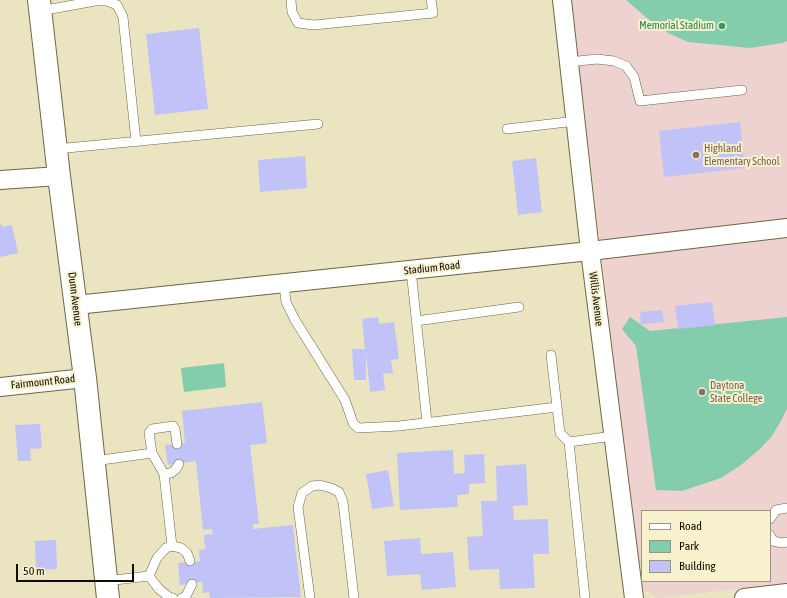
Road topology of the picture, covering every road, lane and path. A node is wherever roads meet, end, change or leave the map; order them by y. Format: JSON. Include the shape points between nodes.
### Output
{"nodes":[{"id":1,"x":291,"y":0,"type":"edge"},
{"id":2,"x":431,"y":0,"type":"edge"},
{"id":3,"x":562,"y":0,"type":"edge"},
{"id":4,"x":40,"y":5,"type":"edge"},
{"id":5,"x":569,"y":62,"type":"junction"},
{"id":6,"x":742,"y":90,"type":"dead end"},
{"id":7,"x":576,"y":122,"type":"junction"},
{"id":8,"x":318,"y":124,"type":"dead end"},
{"id":9,"x":507,"y":129,"type":"dead end"},
{"id":10,"x":136,"y":142,"type":"junction"},
{"id":11,"x":56,"y":149,"type":"junction"},
{"id":12,"x":59,"y":176,"type":"junction"},
{"id":13,"x":0,"y":180,"type":"edge"},
{"id":14,"x":787,"y":228,"type":"edge"},
{"id":15,"x":590,"y":251,"type":"junction"},
{"id":16,"x":411,"y":270,"type":"junction"},
{"id":17,"x":284,"y":283,"type":"junction"},
{"id":18,"x":76,"y":305,"type":"junction"},
{"id":19,"x":519,"y":307,"type":"dead end"},
{"id":20,"x":416,"y":321,"type":"junction"},
{"id":21,"x":551,"y":355,"type":"dead end"},
{"id":22,"x":85,"y":378,"type":"junction"},
{"id":23,"x":0,"y":387,"type":"edge"},
{"id":24,"x":557,"y":407,"type":"junction"},
{"id":25,"x":427,"y":422,"type":"junction"},
{"id":26,"x":613,"y":436,"type":"junction"},
{"id":27,"x":569,"y":442,"type":"junction"},
{"id":28,"x":177,"y":444,"type":"dead end"},
{"id":29,"x":152,"y":453,"type":"junction"},
{"id":30,"x":94,"y":461,"type":"junction"},
{"id":31,"x":179,"y":464,"type":"dead end"},
{"id":32,"x":164,"y":474,"type":"junction"},
{"id":33,"x":787,"y":508,"type":"edge"},
{"id":34,"x":771,"y":518,"type":"edge"},
{"id":35,"x":771,"y":537,"type":"edge"},
{"id":36,"x":787,"y":542,"type":"edge"},
{"id":37,"x":172,"y":546,"type":"junction"},
{"id":38,"x":190,"y":561,"type":"dead end"},
{"id":39,"x":149,"y":576,"type":"junction"},
{"id":40,"x":192,"y":584,"type":"dead end"},
{"id":41,"x":107,"y":590,"type":"edge"},
{"id":42,"x":787,"y":593,"type":"edge"},
{"id":43,"x":173,"y":598,"type":"edge"},
{"id":44,"x":182,"y":598,"type":"edge"},
{"id":45,"x":310,"y":598,"type":"edge"},
{"id":46,"x":354,"y":598,"type":"edge"},
{"id":47,"x":585,"y":598,"type":"edge"},
{"id":48,"x":634,"y":598,"type":"edge"},
{"id":49,"x":744,"y":598,"type":"edge"}],
"edges":[{"from":1,"to":2,"type":"lane","via":[[292,12],[298,23],[314,25],[433,13]]},
{"from":3,"to":5,"type":"street","name":"Willis Avenue"},
{"from":4,"to":10,"type":"lane","via":[[108,1],[117,5],[123,17]]},
{"from":4,"to":11,"type":"main road","name":"Dunn Avenue"},
{"from":5,"to":6,"type":"lane","via":[[597,59],[614,61],[626,66],[634,77],[640,101]]},
{"from":5,"to":7,"type":"street","name":"Willis Avenue"},
{"from":7,"to":9,"type":"lane"},
{"from":7,"to":15,"type":"street","name":"Willis Avenue"},
{"from":8,"to":10,"type":"lane"},
{"from":10,"to":11,"type":"lane"},
{"from":11,"to":12,"type":"main road","name":"Dunn Avenue"},
{"from":12,"to":13,"type":"street"},
{"from":12,"to":18,"type":"main road","name":"Dunn Avenue"},
{"from":14,"to":15,"type":"street","name":"Stadium Road"},
{"from":15,"to":16,"type":"street","name":"Stadium Road"},
{"from":15,"to":26,"type":"street","name":"Willis Avenue"},
{"from":16,"to":17,"type":"street","name":"Stadium Road"},
{"from":16,"to":20,"type":"lane"},
{"from":17,"to":18,"type":"street","name":"Stadium Road"},
{"from":17,"to":25,"type":"lane","via":[[286,302],[295,320],[345,400],[353,423],[358,428]]},
{"from":18,"to":22,"type":"main road","name":"Dunn Avenue"},
{"from":19,"to":20,"type":"lane"},
{"from":20,"to":25,"type":"lane"},
{"from":21,"to":24,"type":"lane"},
{"from":22,"to":23,"type":"street","name":"Fairmount Road"},
{"from":22,"to":30,"type":"main road","name":"Dunn Avenue"},
{"from":24,"to":25,"type":"lane"},
{"from":24,"to":27,"type":"lane","via":[[560,432]]},
{"from":26,"to":27,"type":"lane"},
{"from":26,"to":48,"type":"street","name":"Willis Avenue"},
{"from":27,"to":47,"type":"lane"},
{"from":28,"to":29,"type":"lane","via":[[173,426],[152,429],[149,433]]},
{"from":29,"to":30,"type":"lane"},
{"from":29,"to":32,"type":"lane"},
{"from":30,"to":41,"type":"main road","name":"Dunn Avenue"},
{"from":31,"to":32,"type":"lane","via":[[171,473]]},
{"from":32,"to":37,"type":"lane"},
{"from":33,"to":34,"type":"lane","via":[[776,510]]},
{"from":35,"to":36,"type":"lane","via":[[773,541]]},
{"from":37,"to":38,"type":"lane","via":[[181,548]]},
{"from":37,"to":39,"type":"lane","via":[[166,548],[157,558]]},
{"from":39,"to":41,"type":"lane"},
{"from":39,"to":43,"type":"lane","via":[[159,589]]},
{"from":40,"to":44,"type":"lane","via":[[186,596]]},
{"from":42,"to":49,"type":"street"},
{"from":45,"to":46,"type":"lane","via":[[298,507],[302,493],[312,486],[320,485],[339,492],[343,502]]}]}
